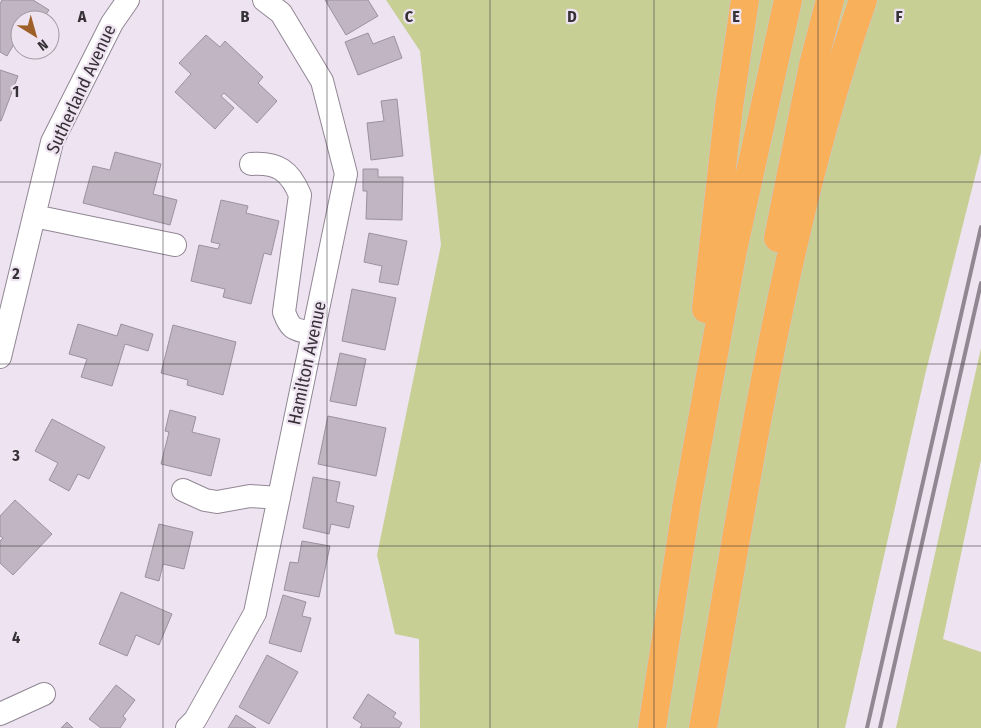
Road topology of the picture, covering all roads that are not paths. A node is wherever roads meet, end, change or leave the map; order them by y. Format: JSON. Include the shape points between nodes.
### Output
{"nodes":[{"id":1,"x":128,"y":0,"type":"edge"},
{"id":2,"x":264,"y":0,"type":"edge"},
{"id":3,"x":745,"y":0,"type":"edge"},
{"id":4,"x":788,"y":0,"type":"edge"},
{"id":5,"x":830,"y":0,"type":"edge"},
{"id":6,"x":863,"y":0,"type":"edge"},
{"id":7,"x":251,"y":164,"type":"dead end"},
{"id":8,"x":34,"y":216,"type":"junction"},
{"id":9,"x":176,"y":245,"type":"dead end"},
{"id":10,"x":313,"y":333,"type":"junction"},
{"id":11,"x":0,"y":357,"type":"edge"},
{"id":12,"x":183,"y":490,"type":"dead end"},
{"id":13,"x":279,"y":498,"type":"junction"},
{"id":14,"x":687,"y":502,"type":"junction"},
{"id":15,"x":44,"y":694,"type":"dead end"},
{"id":16,"x":0,"y":714,"type":"edge"},
{"id":17,"x":187,"y":728,"type":"edge"},
{"id":18,"x":652,"y":728,"type":"edge"},
{"id":19,"x":691,"y":728,"type":"edge"},
{"id":20,"x":703,"y":728,"type":"edge"}],
"edges":[{"from":1,"to":8,"type":"street","name":"Sutherland Avenue","via":[[112,22],[52,142]]},
{"from":2,"to":10,"type":"street","name":"Hamilton Avenue","via":[[281,13],[322,81],[346,174]]},
{"from":3,"to":14,"type":"highway","via":[[712,249]]},
{"from":4,"to":14,"type":"highway","via":[[733,250]]},
{"from":5,"to":19,"type":"highway","via":[[813,65],[762,316]]},
{"from":6,"to":20,"type":"highway","via":[[821,138],[783,297]]},
{"from":7,"to":10,"type":"street","via":[[267,163],[283,170],[300,195],[284,312],[293,329]]},
{"from":8,"to":9,"type":"street"},
{"from":8,"to":11,"type":"street","name":"Sutherland Avenue"},
{"from":10,"to":13,"type":"street","name":"Hamilton Avenue"},
{"from":12,"to":13,"type":"street","via":[[217,502],[250,496]]},
{"from":13,"to":17,"type":"street","name":"Hamilton Avenue","via":[[255,613],[195,720]]},
{"from":14,"to":18,"type":"highway"},
{"from":15,"to":16,"type":"street"}]}
